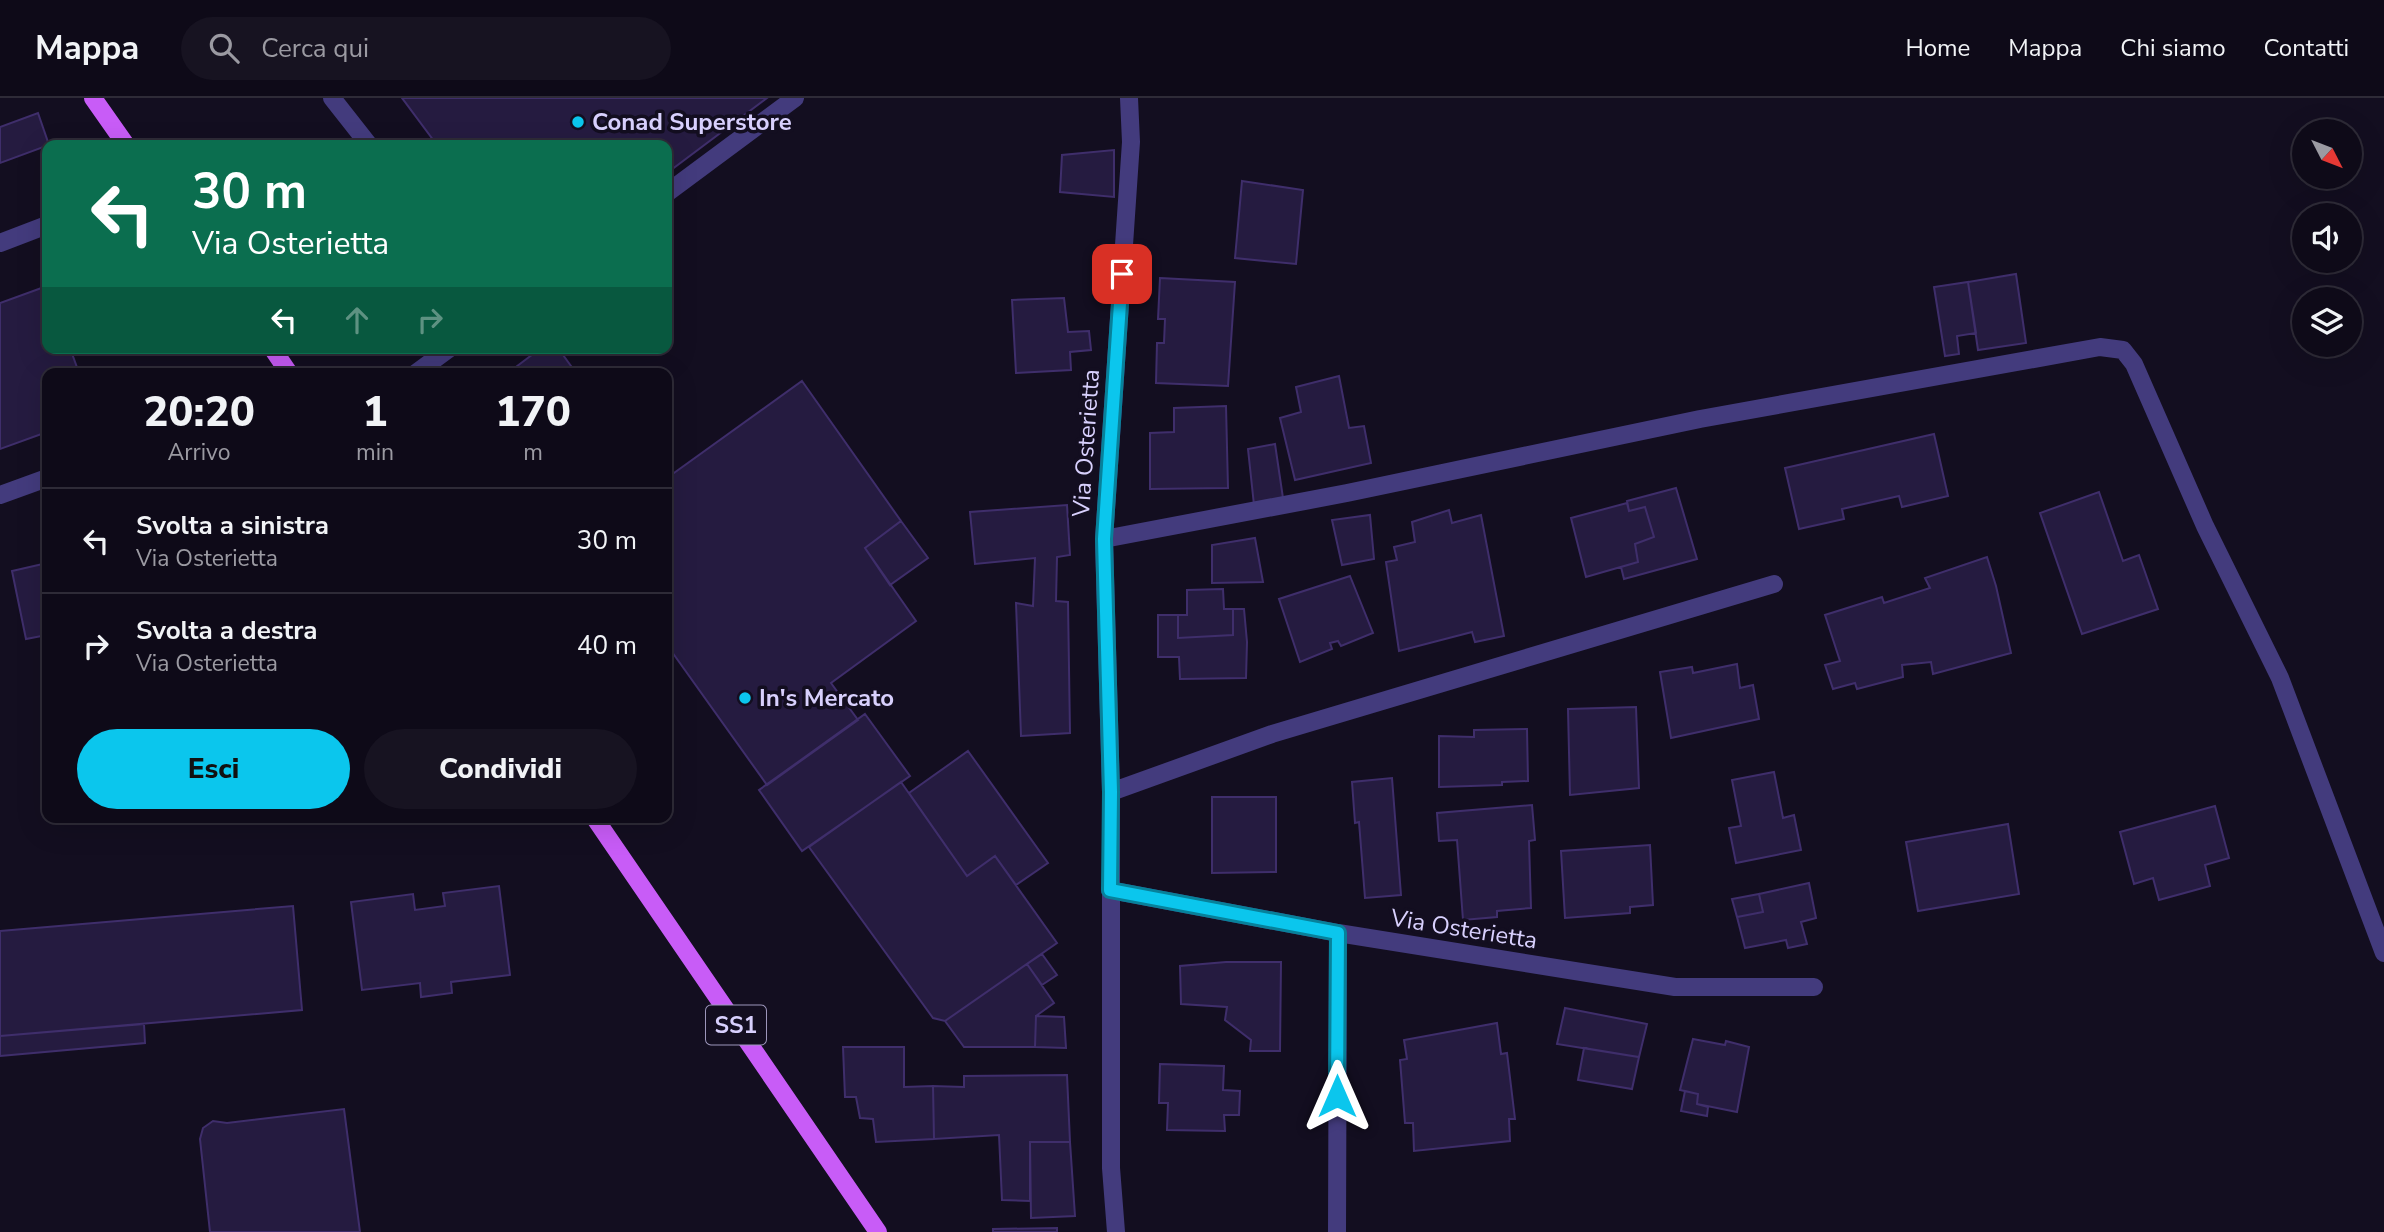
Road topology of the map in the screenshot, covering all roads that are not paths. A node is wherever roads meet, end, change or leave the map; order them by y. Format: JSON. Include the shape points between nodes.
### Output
{"nodes":[{"id":1,"x":93,"y":98,"type":"edge"},
{"id":2,"x":332,"y":98,"type":"edge"},
{"id":3,"x":794,"y":98,"type":"edge"},
{"id":4,"x":1129,"y":98,"type":"edge"},
{"id":5,"x":123,"y":140,"type":"edge"},
{"id":6,"x":365,"y":140,"type":"edge"},
{"id":7,"x":672,"y":189,"type":"edge"},
{"id":8,"x":42,"y":227,"type":"edge"},
{"id":9,"x":0,"y":243,"type":"edge"},
{"id":10,"x":442,"y":354,"type":"edge"},
{"id":11,"x":423,"y":368,"type":"edge"},
{"id":12,"x":42,"y":480,"type":"edge"},
{"id":13,"x":0,"y":495,"type":"edge"},
{"id":14,"x":1104,"y":539,"type":"junction"},
{"id":15,"x":1774,"y":584,"type":"dead end"},
{"id":16,"x":1111,"y":792,"type":"junction"},
{"id":17,"x":598,"y":823,"type":"edge"},
{"id":18,"x":1110,"y":890,"type":"junction"},
{"id":19,"x":1338,"y":933,"type":"junction"},
{"id":20,"x":2384,"y":953,"type":"edge"},
{"id":21,"x":1814,"y":987,"type":"dead end"},
{"id":22,"x":878,"y":1232,"type":"edge"},
{"id":23,"x":1116,"y":1232,"type":"edge"},
{"id":24,"x":1336,"y":1232,"type":"edge"}],
"edges":[{"from":1,"to":5,"type":"main road"},
{"from":2,"to":6,"type":"street"},
{"from":3,"to":7,"type":"street"},
{"from":4,"to":14,"type":"street","name":"Via Osterietta","via":[[1131,142]]},
{"from":8,"to":9,"type":"street"},
{"from":10,"to":11,"type":"street"},
{"from":12,"to":13,"type":"street"},
{"from":14,"to":16,"type":"street","name":"Via Osterietta"},
{"from":14,"to":20,"type":"street","via":[[1700,419],[2100,347],[2123,350],[2134,364],[2204,526],[2280,678]]},
{"from":15,"to":16,"type":"street","via":[[1272,734]]},
{"from":16,"to":18,"type":"street","name":"Via Osterietta"},
{"from":17,"to":22,"type":"main road","number":"SS1"},
{"from":18,"to":19,"type":"street","name":"Via Osterietta"},
{"from":18,"to":23,"type":"street","name":"Via Osterietta","via":[[1111,1168]]},
{"from":19,"to":21,"type":"street","name":"Via Osterietta","via":[[1675,987]]},
{"from":19,"to":24,"type":"street"}]}
